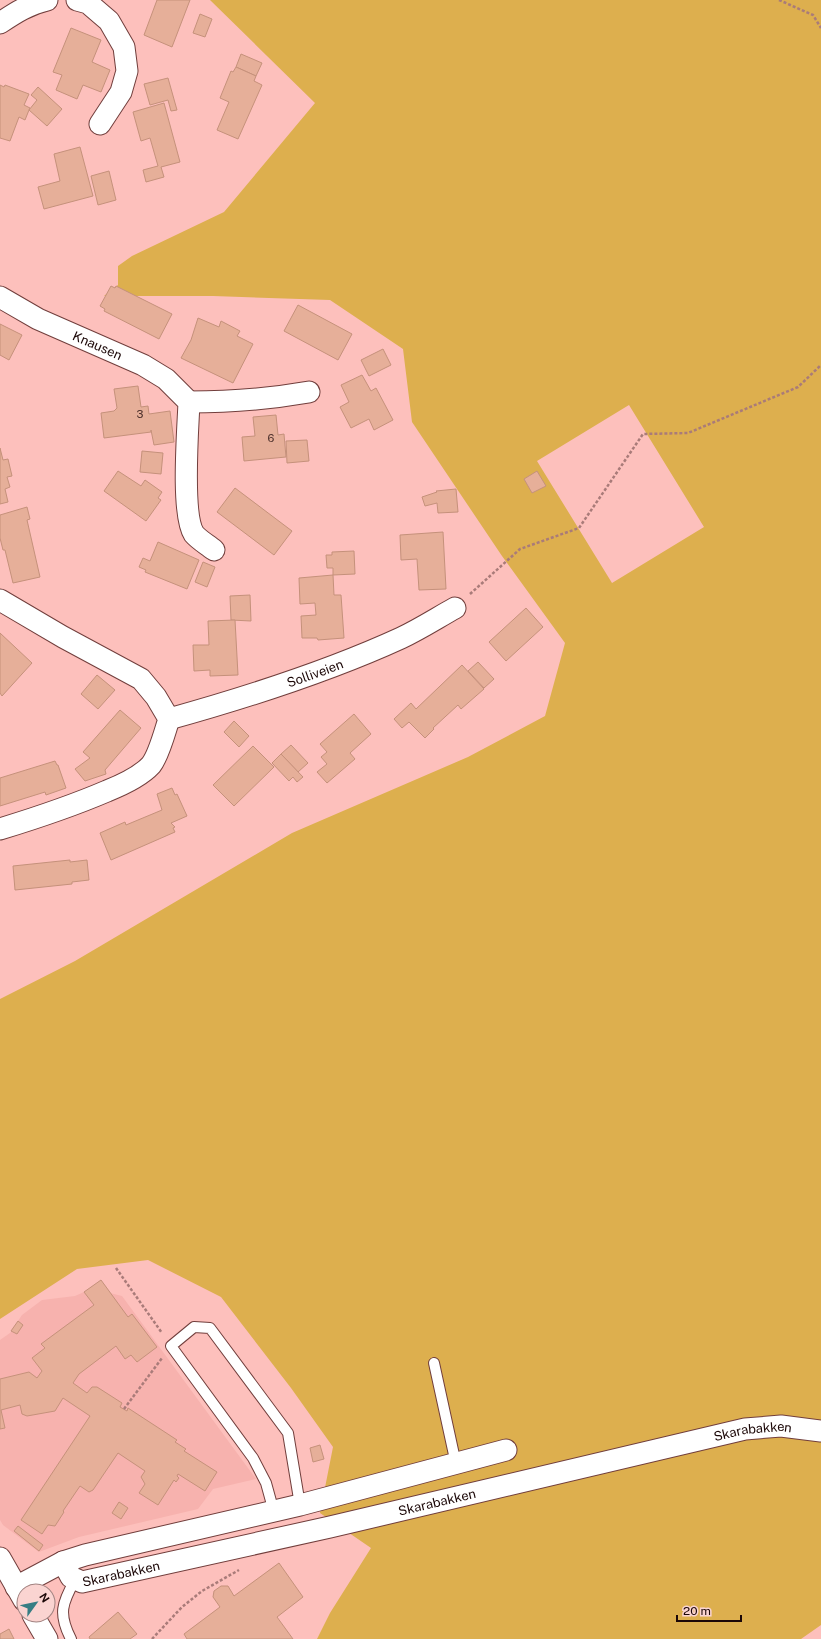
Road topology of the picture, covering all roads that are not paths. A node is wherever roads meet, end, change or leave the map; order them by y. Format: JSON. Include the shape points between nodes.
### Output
{"nodes":[{"id":1,"x":77,"y":0,"type":"edge"},
{"id":2,"x":39,"y":1,"type":"edge"},
{"id":3,"x":0,"y":24,"type":"edge"},
{"id":4,"x":100,"y":124,"type":"dead end"},
{"id":5,"x":0,"y":297,"type":"edge"},
{"id":6,"x":309,"y":392,"type":"dead end"},
{"id":7,"x":189,"y":402,"type":"junction"},
{"id":8,"x":214,"y":550,"type":"dead end"},
{"id":9,"x":0,"y":600,"type":"edge"},
{"id":10,"x":455,"y":608,"type":"road end"},
{"id":11,"x":169,"y":719,"type":"junction"},
{"id":12,"x":0,"y":829,"type":"edge"},
{"id":13,"x":434,"y":1363,"type":"dead end"},
{"id":14,"x":821,"y":1431,"type":"edge"},
{"id":15,"x":506,"y":1450,"type":"dead end"},
{"id":16,"x":456,"y":1464,"type":"junction"},
{"id":17,"x":300,"y":1505,"type":"junction"},
{"id":18,"x":274,"y":1512,"type":"junction"},
{"id":19,"x":0,"y":1558,"type":"edge"},
{"id":20,"x":63,"y":1562,"type":"junction"},
{"id":21,"x":75,"y":1580,"type":"junction"},
{"id":22,"x":35,"y":1583,"type":"edge"},
{"id":23,"x":16,"y":1587,"type":"edge"},
{"id":24,"x":38,"y":1623,"type":"edge"},
{"id":25,"x":47,"y":1639,"type":"edge"},
{"id":26,"x":71,"y":1639,"type":"edge"}],
"edges":[{"from":1,"to":4,"type":"street","via":[[88,3],[109,21],[124,48],[127,71],[121,92]]},
{"from":2,"to":3,"type":"street","via":[[15,12]]},
{"from":5,"to":7,"type":"street","name":"Knausen","via":[[38,319],[143,365],[166,379]]},
{"from":6,"to":7,"type":"street","via":[[227,402]]},
{"from":7,"to":8,"type":"street","via":[[186,469],[189,518],[195,535]]},
{"from":9,"to":11,"type":"street","via":[[141,679]]},
{"from":10,"to":11,"type":"street","name":"Solliveien","via":[[402,637],[338,664],[246,697]]},
{"from":11,"to":12,"type":"street","via":[[162,743],[151,764],[129,781],[88,799]]},
{"from":13,"to":16,"type":"lane"},
{"from":14,"to":21,"type":"street","name":"Skarabakken","via":[[781,1426],[745,1429],[330,1527],[82,1582]]},
{"from":15,"to":16,"type":"street","name":"Skarabakken"},
{"from":16,"to":17,"type":"street","name":"Skarabakken"},
{"from":17,"to":18,"type":"street","name":"Skarabakken"},
{"from":17,"to":18,"type":"lane","via":[[288,1433],[210,1328],[194,1328],[171,1346],[253,1458],[266,1483]]},
{"from":18,"to":20,"type":"street","name":"Skarabakken","via":[[106,1549]]},
{"from":19,"to":23,"type":"street"},
{"from":20,"to":21,"type":"street","name":"Skarabakken"},
{"from":20,"to":22,"type":"street","name":"Skarabakken"},
{"from":21,"to":26,"type":"lane","via":[[64,1600],[63,1613]]},
{"from":24,"to":25,"type":"street"}]}
